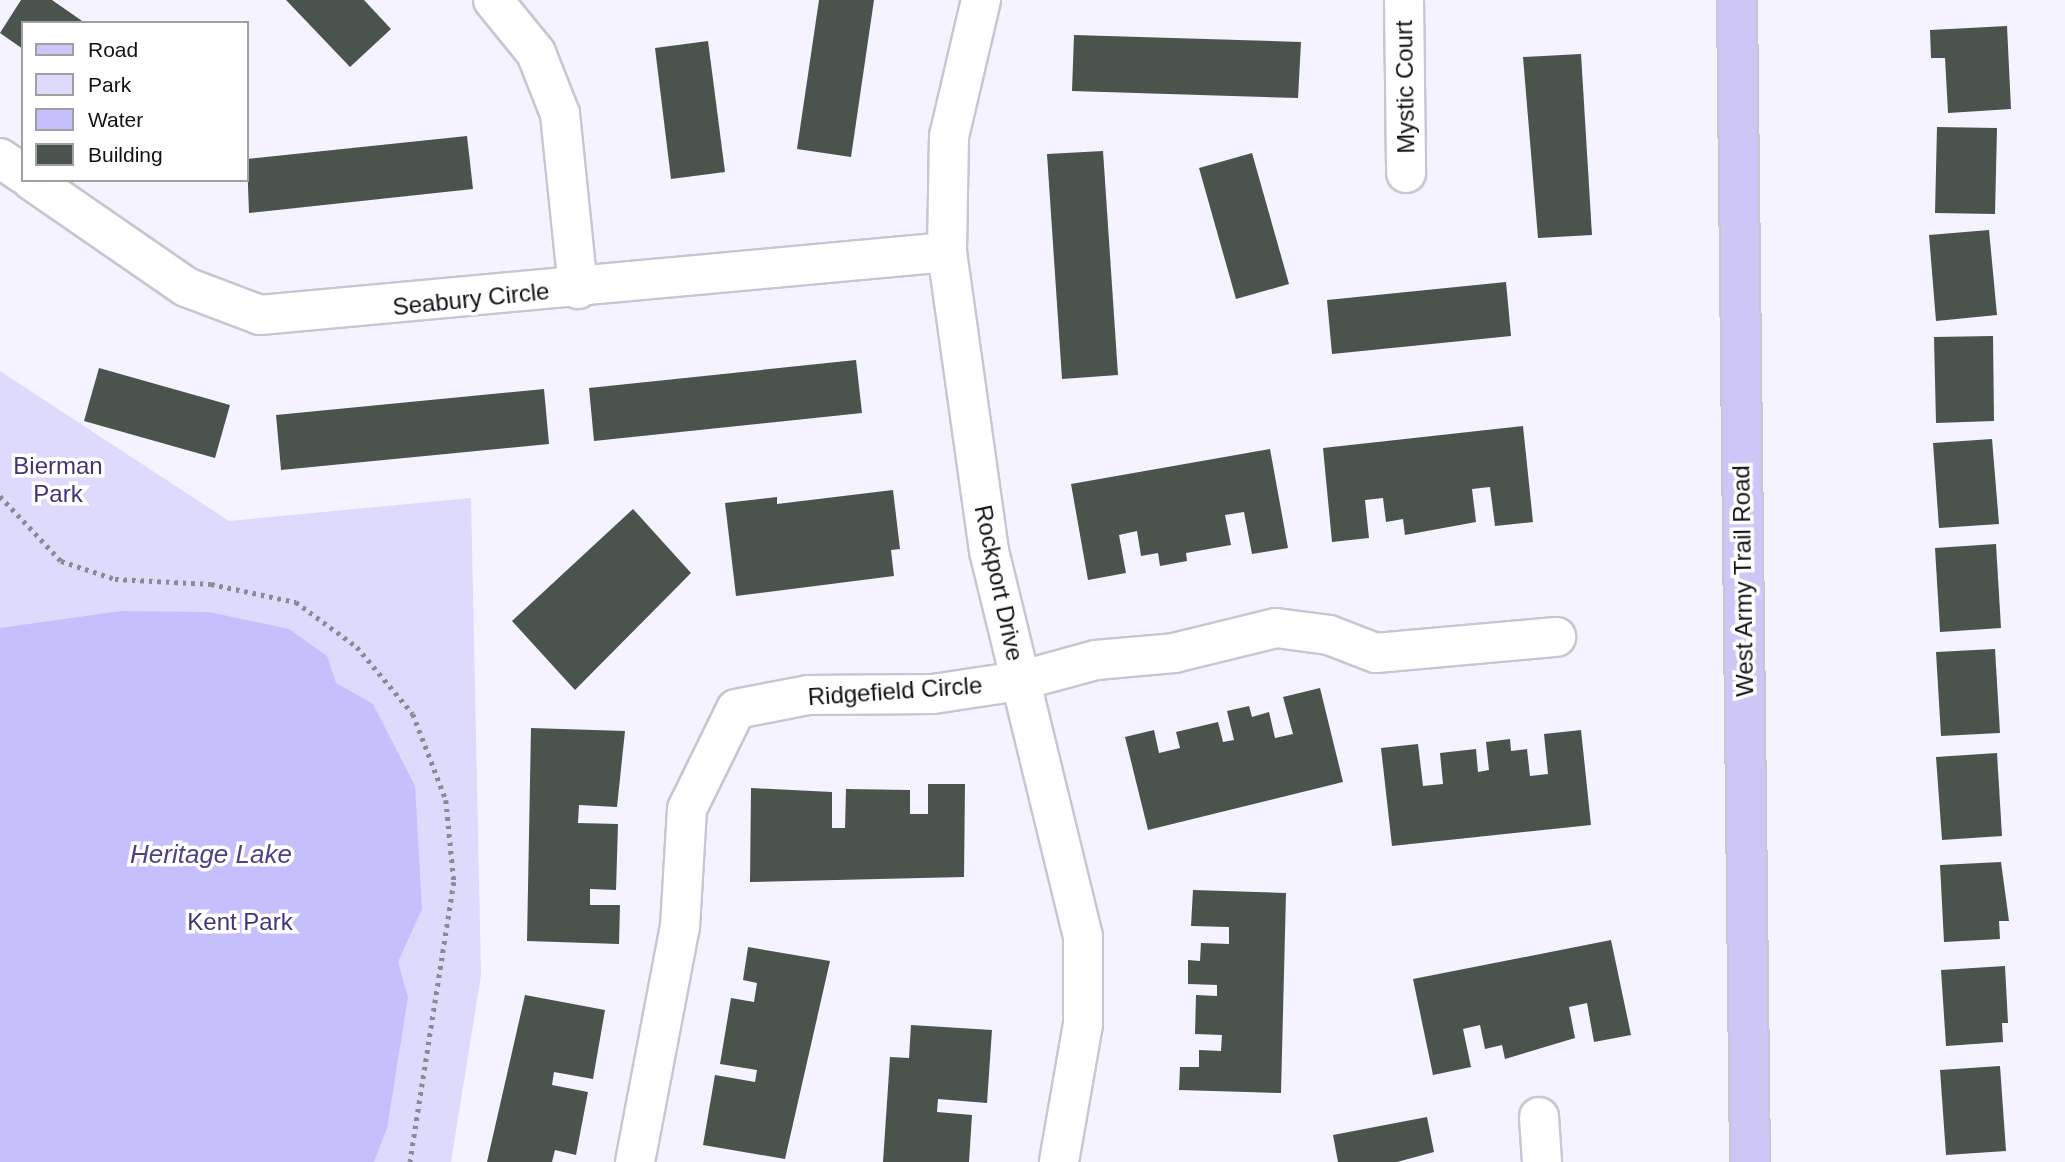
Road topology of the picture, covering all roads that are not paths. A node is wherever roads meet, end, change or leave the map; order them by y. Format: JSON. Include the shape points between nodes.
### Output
{"nodes":[{"id":1,"x":493,"y":0,"type":"edge"},
{"id":2,"x":981,"y":0,"type":"edge"},
{"id":3,"x":1404,"y":0,"type":"edge"},
{"id":4,"x":1737,"y":0,"type":"edge"},
{"id":5,"x":0,"y":158,"type":"edge"},
{"id":6,"x":21,"y":173,"type":"edge"},
{"id":7,"x":1406,"y":173,"type":"dead end"},
{"id":8,"x":34,"y":182,"type":"edge"},
{"id":9,"x":947,"y":252,"type":"junction"},
{"id":10,"x":578,"y":289,"type":"junction"},
{"id":11,"x":1556,"y":637,"type":"dead end"},
{"id":12,"x":1019,"y":681,"type":"junction"},
{"id":13,"x":1539,"y":1117,"type":"dead end"},
{"id":14,"x":635,"y":1162,"type":"edge"},
{"id":15,"x":1059,"y":1162,"type":"edge"},
{"id":16,"x":1542,"y":1162,"type":"edge"},
{"id":17,"x":1750,"y":1162,"type":"edge"}],
"edges":[{"from":1,"to":10,"type":"street","via":[[536,53],[560,114]]},
{"from":2,"to":9,"type":"street","name":"Rockport Drive","via":[[949,136]]},
{"from":3,"to":7,"type":"street","name":"Mystic Court"},
{"from":4,"to":17,"type":"main road","name":"West Army Trail Road"},
{"from":5,"to":6,"type":"street"},
{"from":8,"to":10,"type":"street","name":"Seabury Circle","via":[[186,287],[260,315]]},
{"from":9,"to":10,"type":"street","name":"Seabury Circle"},
{"from":9,"to":12,"type":"street","name":"Rockport Drive","via":[[989,551]]},
{"from":11,"to":12,"type":"street","name":"Ridgefield Circle","via":[[1376,653],[1329,635],[1276,628],[1174,653],[1096,660]]},
{"from":12,"to":14,"type":"street","name":"Ridgefield Circle","via":[[933,694],[808,695],[736,709],[687,809],[680,926]]},
{"from":12,"to":15,"type":"street","name":"Rockport Drive","via":[[1086,964],[1083,1024]]},
{"from":13,"to":16,"type":"street"}]}
